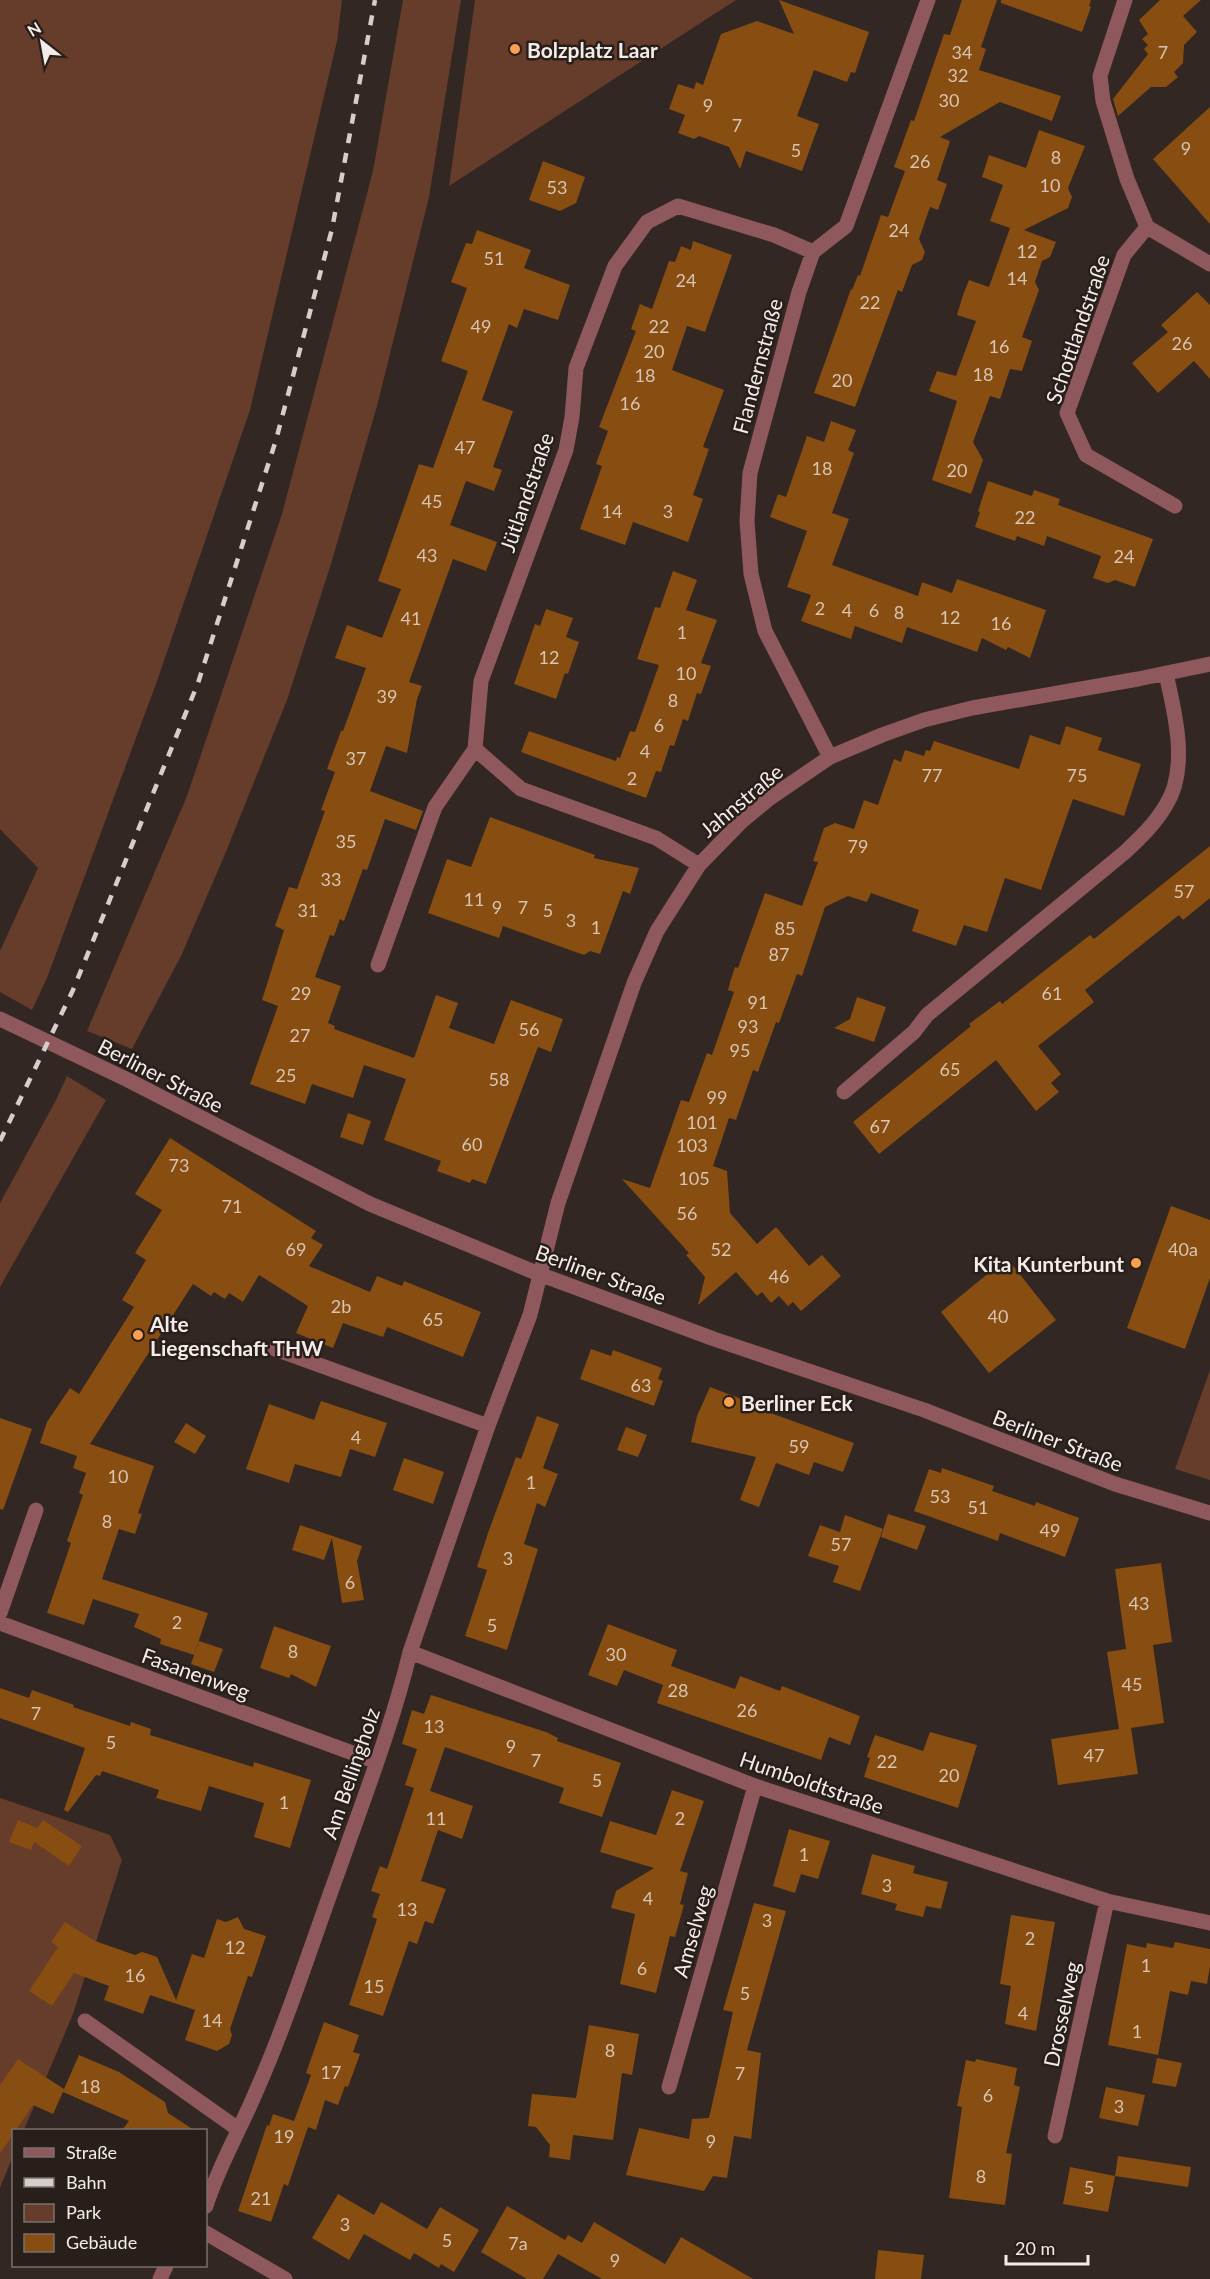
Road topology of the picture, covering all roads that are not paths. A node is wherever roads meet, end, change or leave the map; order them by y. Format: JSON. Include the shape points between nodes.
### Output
{"nodes":[{"id":1,"x":928,"y":0,"type":"edge"},
{"id":2,"x":1125,"y":0,"type":"edge"},
{"id":3,"x":1147,"y":226,"type":"junction"},
{"id":4,"x":813,"y":252,"type":"junction"},
{"id":5,"x":1210,"y":264,"type":"edge"},
{"id":6,"x":1175,"y":506,"type":"dead end"},
{"id":7,"x":1210,"y":664,"type":"edge"},
{"id":8,"x":1166,"y":674,"type":"junction"},
{"id":9,"x":475,"y":749,"type":"junction"},
{"id":10,"x":830,"y":757,"type":"junction"},
{"id":11,"x":699,"y":865,"type":"junction"},
{"id":12,"x":378,"y":965,"type":"dead end"},
{"id":13,"x":0,"y":1019,"type":"edge"},
{"id":14,"x":844,"y":1092,"type":"dead end"},
{"id":15,"x":539,"y":1274,"type":"junction"},
{"id":16,"x":275,"y":1350,"type":"dead end"},
{"id":17,"x":488,"y":1426,"type":"junction"},
{"id":18,"x":36,"y":1510,"type":"dead end"},
{"id":19,"x":1210,"y":1513,"type":"edge"},
{"id":20,"x":0,"y":1612,"type":"edge"},
{"id":21,"x":0,"y":1623,"type":"edge"},
{"id":22,"x":410,"y":1652,"type":"junction"},
{"id":23,"x":377,"y":1762,"type":"junction"},
{"id":24,"x":755,"y":1786,"type":"junction"},
{"id":25,"x":1107,"y":1901,"type":"junction"},
{"id":26,"x":1210,"y":1923,"type":"edge"},
{"id":27,"x":85,"y":2021,"type":"dead end"},
{"id":28,"x":669,"y":2087,"type":"dead end"},
{"id":29,"x":238,"y":2129,"type":"junction"},
{"id":30,"x":1055,"y":2136,"type":"dead end"},
{"id":31,"x":207,"y":2203,"type":"edge"},
{"id":32,"x":207,"y":2235,"type":"edge"},
{"id":33,"x":285,"y":2279,"type":"edge"}],
"edges":[{"from":1,"to":4,"type":"street","via":[[846,226]]},
{"from":2,"to":3,"type":"street","via":[[1100,86],[1127,179]]},
{"from":3,"to":5,"type":"street"},
{"from":3,"to":6,"type":"street","name":"Schottlandstraße","via":[[1124,255],[1066,413],[1086,455]]},
{"from":4,"to":9,"type":"street","name":"Jütlandstraße","via":[[774,235],[678,206],[647,222],[615,266],[576,368],[566,450],[482,681]]},
{"from":4,"to":10,"type":"street","name":"Flandernstraße","via":[[750,473],[747,521],[751,574],[765,631]]},
{"from":7,"to":8,"type":"street","name":"Jahnstraße"},
{"from":8,"to":10,"type":"street","name":"Jahnstraße","via":[[972,708],[924,720]]},
{"from":8,"to":14,"type":"street","via":[[1178,735],[1178,770],[1168,803],[1150,829],[927,1015],[914,1032]]},
{"from":9,"to":11,"type":"street","via":[[521,789],[656,838]]},
{"from":9,"to":12,"type":"street","name":"Jütlandstraße","via":[[435,807]]},
{"from":10,"to":11,"type":"street","name":"Jahnstraße","via":[[742,821]]},
{"from":11,"to":15,"type":"street","name":"Jahnstraße","via":[[657,931],[634,983],[558,1203]]},
{"from":13,"to":15,"type":"street","name":"Berliner Straße","via":[[370,1204]]},
{"from":15,"to":17,"type":"street","name":"Am Bellingholz","via":[[530,1315]]},
{"from":15,"to":19,"type":"street","name":"Berliner Straße","via":[[714,1339],[924,1410],[1115,1484]]},
{"from":16,"to":17,"type":"street"},
{"from":17,"to":22,"type":"street","name":"Am Bellingholz"},
{"from":18,"to":20,"type":"street"},
{"from":21,"to":23,"type":"street","name":"Fasanenweg"},
{"from":22,"to":23,"type":"street","name":"Am Bellingholz"},
{"from":22,"to":24,"type":"street","name":"Humboldtstraße"},
{"from":23,"to":29,"type":"street","name":"Am Bellingholz","via":[[290,2005]]},
{"from":24,"to":25,"type":"street","name":"Humboldtstraße"},
{"from":24,"to":28,"type":"street","name":"Amselweg"},
{"from":25,"to":26,"type":"street","name":"Humboldtstraße"},
{"from":25,"to":30,"type":"street","name":"Drosselweg"},
{"from":27,"to":29,"type":"street"},
{"from":29,"to":31,"type":"street","name":"Am Bellingholz"},
{"from":32,"to":33,"type":"street"}]}
